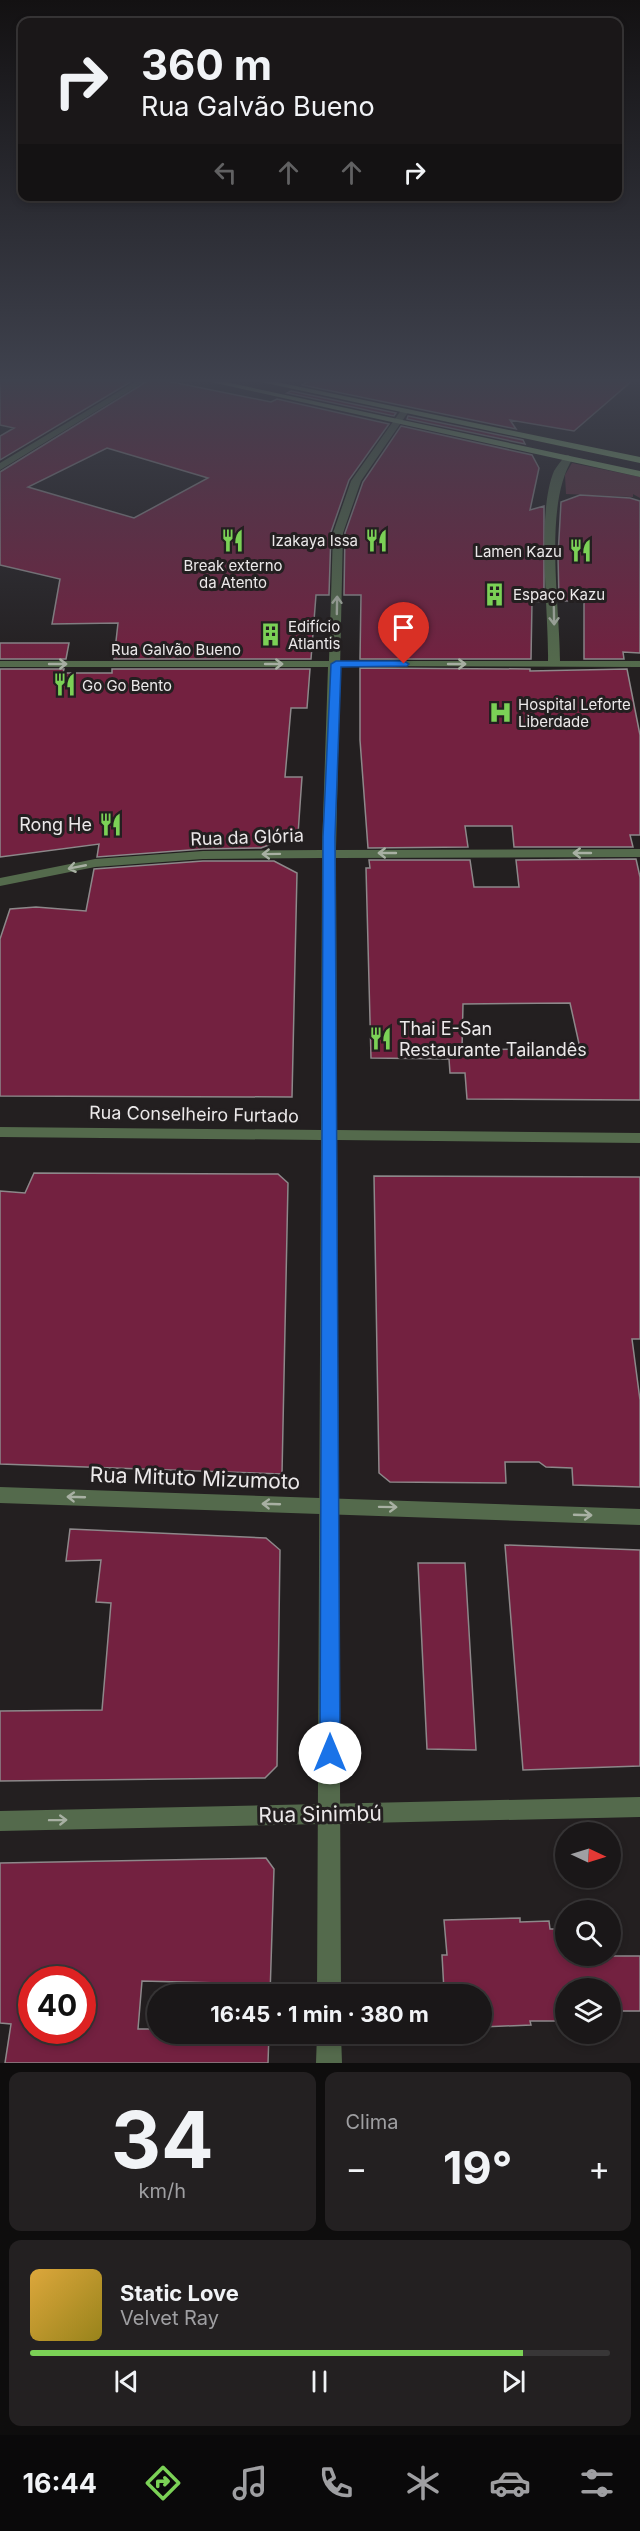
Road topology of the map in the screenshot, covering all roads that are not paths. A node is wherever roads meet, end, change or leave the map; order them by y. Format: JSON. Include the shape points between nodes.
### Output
{"nodes":[{"id":1,"x":360,"y":476,"type":"edge"},
{"id":2,"x":557,"y":476,"type":"edge"},
{"id":3,"x":0,"y":664,"type":"edge"},
{"id":4,"x":336,"y":664,"type":"junction"},
{"id":5,"x":554,"y":664,"type":"junction"},
{"id":6,"x":640,"y":664,"type":"edge"},
{"id":7,"x":330,"y":853,"type":"junction"},
{"id":8,"x":640,"y":853,"type":"edge"},
{"id":9,"x":0,"y":882,"type":"edge"},
{"id":10,"x":0,"y":1132,"type":"edge"},
{"id":11,"x":329,"y":1135,"type":"junction"},
{"id":12,"x":640,"y":1138,"type":"edge"},
{"id":13,"x":0,"y":1495,"type":"edge"},
{"id":14,"x":330,"y":1506,"type":"junction"},
{"id":15,"x":640,"y":1517,"type":"edge"},
{"id":16,"x":640,"y":1808,"type":"edge"},
{"id":17,"x":330,"y":1813,"type":"junction"},
{"id":18,"x":0,"y":1821,"type":"edge"},
{"id":19,"x":329,"y":1984,"type":"edge"},
{"id":20,"x":329,"y":2044,"type":"edge"},
{"id":21,"x":329,"y":2063,"type":"edge"}],
"edges":[{"from":4,"to":1,"type":"street","one_way":true,"via":[[338,533]]},
{"from":2,"to":5,"type":"street","one_way":true,"via":[[551,498]]},
{"from":3,"to":4,"type":"street","name":"Rua Galvão Bueno","one_way":true},
{"from":4,"to":5,"type":"street","name":"Rua Galvão Bueno","one_way":true},
{"from":4,"to":7,"type":"street"},
{"from":5,"to":6,"type":"street","name":"Rua Galvão Bueno"},
{"from":8,"to":7,"type":"street","name":"Rua da Glória","one_way":true},
{"from":7,"to":9,"type":"street","name":"Rua da Glória","one_way":true,"via":[[203,855],[95,863]]},
{"from":7,"to":11,"type":"street"},
{"from":10,"to":11,"type":"street","name":"Rua Conselheiro Furtado"},
{"from":11,"to":12,"type":"street","name":"Rua Conselheiro Furtado"},
{"from":11,"to":14,"type":"street"},
{"from":14,"to":13,"type":"street","name":"Rua Mituto Mizumoto","one_way":true},
{"from":14,"to":15,"type":"street","name":"Rua Mituto Mizumoto","one_way":true},
{"from":14,"to":17,"type":"street"},
{"from":16,"to":17,"type":"street","name":"Rua Sinimbú"},
{"from":18,"to":17,"type":"street","name":"Rua Sinimbú","one_way":true},
{"from":17,"to":19,"type":"street"},
{"from":20,"to":21,"type":"street"}]}
